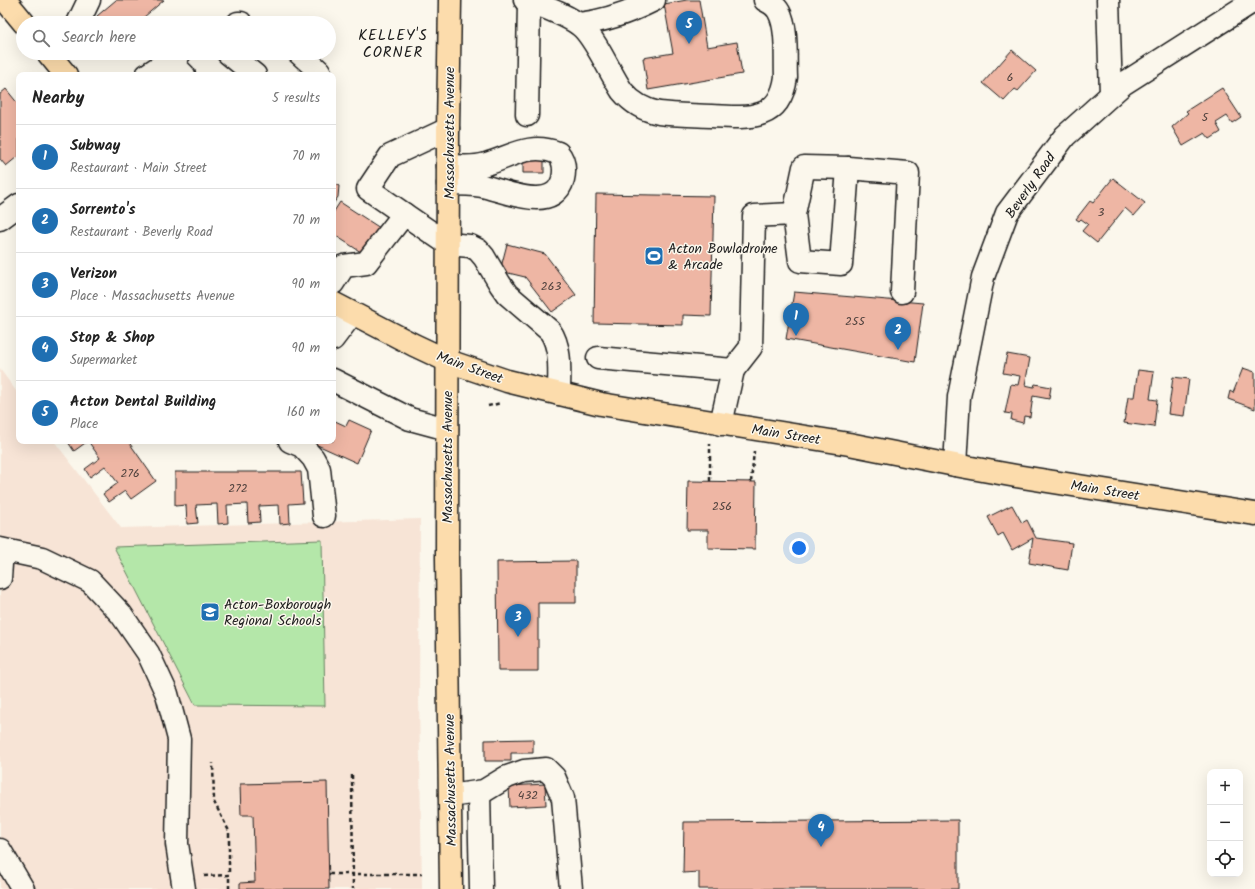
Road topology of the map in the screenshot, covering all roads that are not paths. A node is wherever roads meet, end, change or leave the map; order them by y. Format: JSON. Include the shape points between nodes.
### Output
{"nodes":[{"id":1,"x":5,"y":0,"type":"edge"},
{"id":2,"x":89,"y":0,"type":"edge"},
{"id":3,"x":450,"y":0,"type":"edge"},
{"id":4,"x":654,"y":0,"type":"edge"},
{"id":5,"x":765,"y":0,"type":"edge"},
{"id":6,"x":1108,"y":0,"type":"edge"},
{"id":7,"x":1255,"y":0,"type":"edge"},
{"id":8,"x":527,"y":1,"type":"edge"},
{"id":9,"x":18,"y":16,"type":"edge"},
{"id":10,"x":81,"y":16,"type":"edge"},
{"id":11,"x":579,"y":24,"type":"junction"},
{"id":12,"x":237,"y":60,"type":"edge"},
{"id":13,"x":307,"y":60,"type":"edge"},
{"id":14,"x":178,"y":63,"type":"edge"},
{"id":15,"x":155,"y":72,"type":"edge"},
{"id":16,"x":251,"y":72,"type":"edge"},
{"id":17,"x":320,"y":72,"type":"edge"},
{"id":18,"x":1111,"y":94,"type":"junction"},
{"id":19,"x":527,"y":115,"type":"dead end"},
{"id":20,"x":448,"y":129,"type":"junction"},
{"id":21,"x":848,"y":168,"type":"junction"},
{"id":22,"x":16,"y":207,"type":"edge"},
{"id":23,"x":404,"y":214,"type":"junction"},
{"id":24,"x":794,"y":214,"type":"junction"},
{"id":25,"x":0,"y":219,"type":"edge"},
{"id":26,"x":448,"y":244,"type":"junction"},
{"id":27,"x":337,"y":269,"type":"edge"},
{"id":28,"x":902,"y":292,"type":"dead end"},
{"id":29,"x":336,"y":304,"type":"edge"},
{"id":30,"x":352,"y":314,"type":"junction"},
{"id":31,"x":336,"y":335,"type":"edge"},
{"id":32,"x":598,"y":358,"type":"dead end"},
{"id":33,"x":448,"y":361,"type":"junction"},
{"id":34,"x":733,"y":370,"type":"junction"},
{"id":35,"x":336,"y":382,"type":"edge"},
{"id":36,"x":559,"y":394,"type":"junction"},
{"id":37,"x":716,"y":423,"type":"junction"},
{"id":38,"x":447,"y":429,"type":"junction"},
{"id":39,"x":297,"y":444,"type":"edge"},
{"id":40,"x":954,"y":465,"type":"junction"},
{"id":41,"x":1255,"y":514,"type":"edge"},
{"id":42,"x":324,"y":516,"type":"dead end"},
{"id":43,"x":1,"y":549,"type":"edge"},
{"id":44,"x":0,"y":578,"type":"edge"},
{"id":45,"x":479,"y":792,"type":"junction"},
{"id":46,"x":450,"y":796,"type":"junction"},
{"id":47,"x":0,"y":850,"type":"edge"},
{"id":48,"x":192,"y":882,"type":"edge"},
{"id":49,"x":23,"y":889,"type":"edge"},
{"id":50,"x":451,"y":889,"type":"edge"},
{"id":51,"x":481,"y":889,"type":"edge"},
{"id":52,"x":571,"y":889,"type":"edge"}],
"edges":[{"from":1,"to":9,"type":"main road"},
{"from":2,"to":10,"type":"street"},
{"from":3,"to":20,"type":"main road","name":"Massachusetts Avenue"},
{"from":4,"to":11,"type":"street","via":[[618,16]]},
{"from":5,"to":11,"type":"street","via":[[776,7],[783,24],[785,85],[775,105],[762,114],[748,118],[659,113],[637,105],[627,97]]},
{"from":6,"to":18,"type":"street"},
{"from":7,"to":18,"type":"street","name":"Beverly Road"},
{"from":8,"to":11,"type":"street"},
{"from":8,"to":19,"type":"street"},
{"from":12,"to":16,"type":"street"},
{"from":13,"to":17,"type":"street"},
{"from":14,"to":15,"type":"street"},
{"from":18,"to":40,"type":"street","name":"Beverly Road","via":[[1065,136],[1007,213],[983,277],[959,397]]},
{"from":20,"to":23,"type":"street","via":[[390,156],[368,189]]},
{"from":20,"to":26,"type":"main road","name":"Massachusetts Avenue"},
{"from":21,"to":24,"type":"street","via":[[804,167]]},
{"from":21,"to":24,"type":"street","via":[[841,264],[800,261]]},
{"from":21,"to":28,"type":"street","via":[[908,173]]},
{"from":22,"to":25,"type":"street"},
{"from":23,"to":26,"type":"street"},
{"from":23,"to":27,"type":"street","via":[[366,263]]},
{"from":24,"to":34,"type":"street","via":[[754,216],[751,347]]},
{"from":26,"to":33,"type":"main road","name":"Massachusetts Avenue"},
{"from":26,"to":36,"type":"street","via":[[470,246],[478,250],[507,294],[550,331],[557,346]]},
{"from":29,"to":30,"type":"main road","name":"Main Street"},
{"from":30,"to":31,"type":"street"},
{"from":30,"to":33,"type":"main road","name":"Main Street"},
{"from":32,"to":34,"type":"street"},
{"from":33,"to":36,"type":"main road","name":"Main Street"},
{"from":33,"to":38,"type":"main road","name":"Massachusetts Avenue"},
{"from":34,"to":37,"type":"street"},
{"from":35,"to":38,"type":"street","via":[[410,419]]},
{"from":36,"to":37,"type":"main road","name":"Main Street","via":[[601,404]]},
{"from":37,"to":40,"type":"main road","name":"Main Street","via":[[849,444]]},
{"from":38,"to":46,"type":"main road","name":"Massachusetts Avenue"},
{"from":39,"to":42,"type":"street","via":[[313,458],[319,469]]},
{"from":40,"to":41,"type":"main road","name":"Main Street"},
{"from":43,"to":44,"type":"street"},
{"from":43,"to":48,"type":"street","via":[[42,558],[90,581],[121,614],[148,653],[167,694],[179,739],[177,844]]},
{"from":45,"to":46,"type":"street"},
{"from":45,"to":51,"type":"street"},
{"from":45,"to":52,"type":"street","via":[[524,771],[546,769],[554,777],[563,798]]},
{"from":46,"to":50,"type":"main road","name":"Massachusetts Avenue"},
{"from":47,"to":49,"type":"street"}]}
